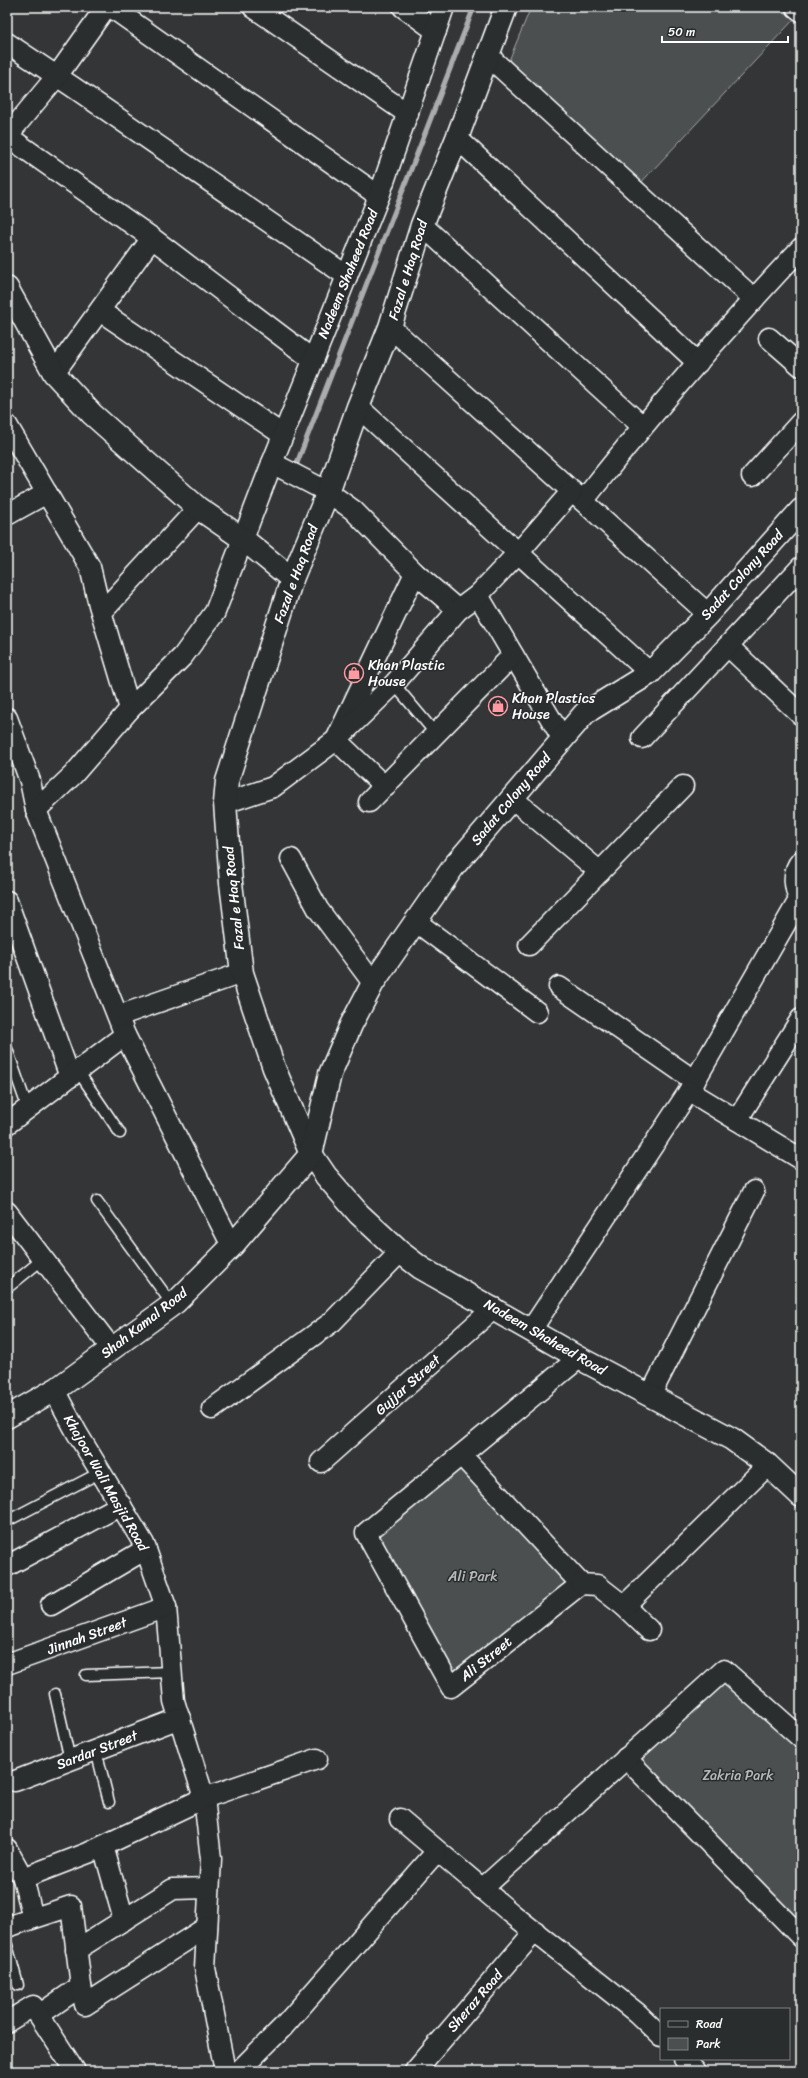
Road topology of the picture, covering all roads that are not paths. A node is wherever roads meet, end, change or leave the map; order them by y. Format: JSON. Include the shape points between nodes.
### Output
{"nodes":[{"id":1,"x":106,"y":7,"type":"edge"},
{"id":2,"x":111,"y":7,"type":"edge"},
{"id":3,"x":253,"y":7,"type":"edge"},
{"id":4,"x":403,"y":7,"type":"edge"},
{"id":5,"x":444,"y":7,"type":"edge"},
{"id":6,"x":506,"y":7,"type":"edge"},
{"id":7,"x":796,"y":7,"type":"edge"},
{"id":8,"x":801,"y":11,"type":"edge"},
{"id":9,"x":436,"y":31,"type":"junction"},
{"id":10,"x":7,"y":43,"type":"edge"},
{"id":11,"x":488,"y":54,"type":"junction"},
{"id":12,"x":56,"y":76,"type":"junction"},
{"id":13,"x":408,"y":114,"type":"junction"},
{"id":14,"x":7,"y":136,"type":"edge"},
{"id":15,"x":457,"y":138,"type":"junction"},
{"id":16,"x":379,"y":196,"type":"junction"},
{"id":17,"x":422,"y":225,"type":"junction"},
{"id":18,"x":152,"y":238,"type":"junction"},
{"id":19,"x":801,"y":248,"type":"edge"},
{"id":20,"x":347,"y":276,"type":"junction"},
{"id":21,"x":9,"y":298,"type":"edge"},
{"id":22,"x":754,"y":299,"type":"junction"},
{"id":23,"x":100,"y":311,"type":"junction"},
{"id":24,"x":390,"y":328,"type":"junction"},
{"id":25,"x":769,"y":338,"type":"dead end"},
{"id":26,"x":313,"y":360,"type":"junction"},
{"id":27,"x":698,"y":363,"type":"junction"},
{"id":28,"x":801,"y":366,"type":"edge"},
{"id":29,"x":54,"y":372,"type":"junction"},
{"id":30,"x":358,"y":407,"type":"junction"},
{"id":31,"x":801,"y":422,"type":"edge"},
{"id":32,"x":7,"y":425,"type":"edge"},
{"id":33,"x":642,"y":426,"type":"junction"},
{"id":34,"x":283,"y":435,"type":"junction"},
{"id":35,"x":272,"y":462,"type":"junction"},
{"id":36,"x":752,"y":476,"type":"dead end"},
{"id":37,"x":328,"y":492,"type":"junction"},
{"id":38,"x":47,"y":493,"type":"junction"},
{"id":39,"x":578,"y":496,"type":"junction"},
{"id":40,"x":198,"y":508,"type":"junction"},
{"id":41,"x":801,"y":510,"type":"edge"},
{"id":42,"x":7,"y":515,"type":"edge"},
{"id":43,"x":243,"y":539,"type":"junction"},
{"id":44,"x":518,"y":553,"type":"junction"},
{"id":45,"x":801,"y":567,"type":"edge"},
{"id":46,"x":415,"y":573,"type":"junction"},
{"id":47,"x":292,"y":579,"type":"junction"},
{"id":48,"x":478,"y":594,"type":"junction"},
{"id":49,"x":458,"y":610,"type":"junction"},
{"id":50,"x":102,"y":612,"type":"junction"},
{"id":51,"x":708,"y":614,"type":"junction"},
{"id":52,"x":728,"y":646,"type":"junction"},
{"id":53,"x":513,"y":655,"type":"junction"},
{"id":54,"x":650,"y":673,"type":"junction"},
{"id":55,"x":394,"y":684,"type":"junction"},
{"id":56,"x":130,"y":709,"type":"junction"},
{"id":57,"x":801,"y":715,"type":"edge"},
{"id":58,"x":7,"y":718,"type":"edge"},
{"id":59,"x":436,"y":734,"type":"junction"},
{"id":60,"x":562,"y":738,"type":"junction"},
{"id":61,"x":642,"y":738,"type":"dead end"},
{"id":62,"x":336,"y":740,"type":"junction"},
{"id":63,"x":683,"y":786,"type":"dead end"},
{"id":64,"x":385,"y":787,"type":"junction"},
{"id":65,"x":512,"y":798,"type":"junction"},
{"id":66,"x":369,"y":802,"type":"dead end"},
{"id":67,"x":225,"y":803,"type":"junction"},
{"id":68,"x":36,"y":810,"type":"junction"},
{"id":69,"x":291,"y":859,"type":"dead end"},
{"id":70,"x":801,"y":861,"type":"edge"},
{"id":71,"x":600,"y":872,"type":"junction"},
{"id":72,"x":7,"y":901,"type":"edge"},
{"id":73,"x":800,"y":901,"type":"edge"},
{"id":74,"x":415,"y":921,"type":"junction"},
{"id":75,"x":529,"y":945,"type":"dead end"},
{"id":76,"x":242,"y":973,"type":"junction"},
{"id":77,"x":373,"y":983,"type":"junction"},
{"id":78,"x":559,"y":987,"type":"dead end"},
{"id":79,"x":537,"y":1012,"type":"dead end"},
{"id":80,"x":118,"y":1016,"type":"junction"},
{"id":81,"x":801,"y":1019,"type":"edge"},
{"id":82,"x":125,"y":1035,"type":"junction"},
{"id":83,"x":7,"y":1049,"type":"edge"},
{"id":84,"x":74,"y":1074,"type":"junction"},
{"id":85,"x":692,"y":1086,"type":"junction"},
{"id":86,"x":28,"y":1108,"type":"junction"},
{"id":87,"x":736,"y":1120,"type":"junction"},
{"id":88,"x":7,"y":1124,"type":"edge"},
{"id":89,"x":120,"y":1133,"type":"dead end"},
{"id":90,"x":311,"y":1154,"type":"junction"},
{"id":91,"x":801,"y":1159,"type":"edge"},
{"id":92,"x":754,"y":1191,"type":"dead end"},
{"id":93,"x":97,"y":1201,"type":"dead end"},
{"id":94,"x":7,"y":1212,"type":"edge"},
{"id":95,"x":232,"y":1246,"type":"junction"},
{"id":96,"x":400,"y":1252,"type":"junction"},
{"id":97,"x":43,"y":1259,"type":"junction"},
{"id":98,"x":7,"y":1288,"type":"edge"},
{"id":99,"x":172,"y":1304,"type":"junction"},
{"id":100,"x":494,"y":1308,"type":"junction"},
{"id":101,"x":531,"y":1330,"type":"junction"},
{"id":102,"x":112,"y":1349,"type":"junction"},
{"id":103,"x":579,"y":1358,"type":"junction"},
{"id":104,"x":54,"y":1390,"type":"junction"},
{"id":105,"x":650,"y":1396,"type":"junction"},
{"id":106,"x":212,"y":1410,"type":"dead end"},
{"id":107,"x":7,"y":1417,"type":"edge"},
{"id":108,"x":462,"y":1456,"type":"junction"},
{"id":109,"x":321,"y":1462,"type":"dead end"},
{"id":110,"x":768,"y":1465,"type":"junction"},
{"id":111,"x":101,"y":1472,"type":"junction"},
{"id":112,"x":801,"y":1496,"type":"edge"},
{"id":113,"x":121,"y":1505,"type":"junction"},
{"id":114,"x":7,"y":1521,"type":"edge"},
{"id":115,"x":146,"y":1549,"type":"junction"},
{"id":116,"x":7,"y":1566,"type":"edge"},
{"id":117,"x":581,"y":1584,"type":"junction"},
{"id":118,"x":51,"y":1605,"type":"dead end"},
{"id":119,"x":624,"y":1606,"type":"junction"},
{"id":120,"x":166,"y":1607,"type":"junction"},
{"id":121,"x":649,"y":1630,"type":"dead end"},
{"id":122,"x":7,"y":1664,"type":"edge"},
{"id":123,"x":171,"y":1672,"type":"junction"},
{"id":124,"x":86,"y":1675,"type":"dead end"},
{"id":125,"x":55,"y":1694,"type":"dead end"},
{"id":126,"x":180,"y":1718,"type":"junction"},
{"id":127,"x":801,"y":1738,"type":"edge"},
{"id":128,"x":96,"y":1750,"type":"junction"},
{"id":129,"x":626,"y":1758,"type":"junction"},
{"id":130,"x":317,"y":1759,"type":"dead end"},
{"id":131,"x":70,"y":1760,"type":"junction"},
{"id":132,"x":15,"y":1781,"type":"dead end"},
{"id":133,"x":204,"y":1798,"type":"junction"},
{"id":134,"x":109,"y":1802,"type":"dead end"},
{"id":135,"x":400,"y":1819,"type":"dead end"},
{"id":136,"x":103,"y":1846,"type":"junction"},
{"id":137,"x":7,"y":1849,"type":"edge"},
{"id":138,"x":437,"y":1851,"type":"junction"},
{"id":139,"x":23,"y":1878,"type":"junction"},
{"id":140,"x":209,"y":1888,"type":"junction"},
{"id":141,"x":482,"y":1888,"type":"junction"},
{"id":142,"x":33,"y":1918,"type":"junction"},
{"id":143,"x":124,"y":1920,"type":"junction"},
{"id":144,"x":7,"y":1927,"type":"edge"},
{"id":145,"x":207,"y":1927,"type":"junction"},
{"id":146,"x":535,"y":1932,"type":"junction"},
{"id":147,"x":801,"y":1937,"type":"edge"},
{"id":148,"x":7,"y":1945,"type":"edge"},
{"id":149,"x":76,"y":1950,"type":"junction"},
{"id":150,"x":18,"y":1985,"type":"dead end"},
{"id":151,"x":81,"y":1986,"type":"junction"},
{"id":152,"x":39,"y":2015,"type":"junction"},
{"id":153,"x":7,"y":2022,"type":"edge"},
{"id":154,"x":660,"y":2035,"type":"edge"},
{"id":155,"x":685,"y":2060,"type":"edge"},
{"id":156,"x":420,"y":2069,"type":"edge"},
{"id":157,"x":226,"y":2070,"type":"edge"},
{"id":158,"x":75,"y":2071,"type":"edge"},
{"id":159,"x":695,"y":2071,"type":"edge"}],
"edges":[{"from":1,"to":12,"type":"street"},
{"from":2,"to":16,"type":"street"},
{"from":3,"to":13,"type":"street"},
{"from":4,"to":9,"type":"street"},
{"from":5,"to":9,"type":"street","name":"Nadeem Shaheed Road"},
{"from":6,"to":11,"type":"main road","name":"Fazal e Haq Road"},
{"from":7,"to":8,"type":"street"},
{"from":9,"to":13,"type":"street","name":"Nadeem Shaheed Road"},
{"from":10,"to":12,"type":"street"},
{"from":11,"to":15,"type":"main road","name":"Fazal e Haq Road"},
{"from":11,"to":22,"type":"street"},
{"from":12,"to":14,"type":"street"},
{"from":12,"to":20,"type":"street"},
{"from":13,"to":16,"type":"street","name":"Nadeem Shaheed Road"},
{"from":14,"to":18,"type":"street"},
{"from":15,"to":17,"type":"main road","name":"Fazal e Haq Road"},
{"from":15,"to":27,"type":"street"},
{"from":16,"to":20,"type":"street","name":"Nadeem Shaheed Road"},
{"from":17,"to":24,"type":"main road","name":"Fazal e Haq Road"},
{"from":17,"to":33,"type":"street"},
{"from":18,"to":23,"type":"street"},
{"from":18,"to":26,"type":"street"},
{"from":19,"to":22,"type":"street"},
{"from":20,"to":26,"type":"street","name":"Nadeem Shaheed Road"},
{"from":21,"to":29,"type":"main road"},
{"from":22,"to":27,"type":"street"},
{"from":23,"to":29,"type":"street"},
{"from":23,"to":34,"type":"street"},
{"from":24,"to":30,"type":"main road","name":"Fazal e Haq Road"},
{"from":24,"to":39,"type":"street"},
{"from":25,"to":28,"type":"street"},
{"from":26,"to":34,"type":"street","name":"Nadeem Shaheed Road"},
{"from":27,"to":33,"type":"street"},
{"from":29,"to":40,"type":"main road","via":[[92,414]]},
{"from":30,"to":37,"type":"main road","name":"Fazal e Haq Road"},
{"from":30,"to":44,"type":"street"},
{"from":31,"to":36,"type":"street"},
{"from":32,"to":38,"type":"street"},
{"from":33,"to":39,"type":"street"},
{"from":34,"to":35,"type":"street","name":"Nadeem Shaheed Road"},
{"from":35,"to":37,"type":"street"},
{"from":35,"to":43,"type":"street","name":"Nadeem Shaheed Road"},
{"from":37,"to":46,"type":"street","via":[[353,510]]},
{"from":37,"to":47,"type":"main road","name":"Fazal e Haq Road"},
{"from":38,"to":42,"type":"street"},
{"from":38,"to":50,"type":"street","via":[[90,567]]},
{"from":39,"to":44,"type":"street"},
{"from":39,"to":51,"type":"street"},
{"from":40,"to":43,"type":"main road"},
{"from":40,"to":50,"type":"street"},
{"from":41,"to":51,"type":"main road","name":"Sadat Colony Road"},
{"from":43,"to":47,"type":"main road"},
{"from":43,"to":56,"type":"street","name":"Nadeem Shaheed Road","via":[[216,612],[183,656]]},
{"from":44,"to":48,"type":"street"},
{"from":44,"to":54,"type":"street"},
{"from":45,"to":52,"type":"street"},
{"from":46,"to":49,"type":"street"},
{"from":46,"to":62,"type":"street"},
{"from":47,"to":67,"type":"main road","name":"Fazal e Haq Road","via":[[227,781]]},
{"from":48,"to":49,"type":"street"},
{"from":48,"to":53,"type":"street"},
{"from":49,"to":55,"type":"street"},
{"from":50,"to":56,"type":"street"},
{"from":51,"to":54,"type":"main road","name":"Sadat Colony Road"},
{"from":52,"to":57,"type":"street"},
{"from":52,"to":61,"type":"street"},
{"from":53,"to":59,"type":"street"},
{"from":53,"to":60,"type":"street"},
{"from":54,"to":60,"type":"main road","name":"Sadat Colony Road","via":[[585,713]]},
{"from":55,"to":59,"type":"lane"},
{"from":55,"to":62,"type":"street"},
{"from":56,"to":68,"type":"street","name":"Nadeem Shaheed Road","via":[[73,775]]},
{"from":58,"to":68,"type":"street","via":[[30,781]]},
{"from":59,"to":64,"type":"street"},
{"from":60,"to":65,"type":"main road","name":"Sadat Colony Road"},
{"from":62,"to":64,"type":"street"},
{"from":62,"to":67,"type":"street","via":[[273,787]]},
{"from":63,"to":71,"type":"street"},
{"from":64,"to":66,"type":"street"},
{"from":65,"to":71,"type":"street"},
{"from":65,"to":74,"type":"main road","name":"Sadat Colony Road","via":[[454,866]]},
{"from":67,"to":76,"type":"main road","name":"Fazal e Haq Road"},
{"from":68,"to":80,"type":"street"},
{"from":69,"to":77,"type":"street","via":[[318,910]]},
{"from":70,"to":73,"type":"street","via":[[798,864],[794,885]]},
{"from":71,"to":75,"type":"street"},
{"from":72,"to":84,"type":"street"},
{"from":73,"to":85,"type":"street"},
{"from":74,"to":77,"type":"main road","name":"Sadat Colony Road"},
{"from":74,"to":79,"type":"street"},
{"from":76,"to":80,"type":"street"},
{"from":76,"to":90,"type":"main road","name":"Fazal e Haq Road","via":[[274,1068]]},
{"from":77,"to":90,"type":"main road","name":"Sadat Colony Road","via":[[330,1074]]},
{"from":78,"to":85,"type":"street"},
{"from":80,"to":82,"type":"street"},
{"from":81,"to":87,"type":"street"},
{"from":82,"to":84,"type":"street"},
{"from":82,"to":95,"type":"street"},
{"from":83,"to":86,"type":"lane"},
{"from":84,"to":86,"type":"street"},
{"from":84,"to":89,"type":"lane"},
{"from":85,"to":87,"type":"street"},
{"from":85,"to":101,"type":"street"},
{"from":86,"to":88,"type":"street"},
{"from":87,"to":91,"type":"street"},
{"from":90,"to":95,"type":"main road","name":"Shah Kamal Road"},
{"from":90,"to":96,"type":"main road","name":"Nadeem Shaheed Road","via":[[339,1192]]},
{"from":92,"to":105,"type":"street"},
{"from":93,"to":99,"type":"lane"},
{"from":94,"to":97,"type":"street"},
{"from":95,"to":99,"type":"main road","name":"Shah Kamal Road"},
{"from":96,"to":100,"type":"main road","name":"Nadeem Shaheed Road","via":[[421,1268]]},
{"from":96,"to":106,"type":"street","via":[[332,1322]]},
{"from":97,"to":98,"type":"lane"},
{"from":97,"to":102,"type":"street"},
{"from":99,"to":102,"type":"main road","name":"Shah Kamal Road"},
{"from":100,"to":101,"type":"main road","name":"Nadeem Shaheed Road"},
{"from":100,"to":109,"type":"street","name":"Gujjar Street"},
{"from":101,"to":103,"type":"main road","name":"Nadeem Shaheed Road"},
{"from":102,"to":104,"type":"main road","name":"Shah Kamal Road"},
{"from":103,"to":105,"type":"main road","name":"Nadeem Shaheed Road"},
{"from":103,"to":108,"type":"street","name":"Ali Street"},
{"from":104,"to":107,"type":"main road","name":"Shah Kamal Road"},
{"from":104,"to":111,"type":"street","name":"Khajoor Wali Masjid Road"},
{"from":105,"to":110,"type":"main road","name":"Nadeem Shaheed Road","via":[[732,1439]]},
{"from":108,"to":117,"type":"street"},
{"from":108,"to":117,"type":"street","name":"Ali Street","via":[[366,1533],[451,1687]]},
{"from":110,"to":112,"type":"main road","name":"Nadeem Shaheed Road"},
{"from":110,"to":119,"type":"street"},
{"from":111,"to":113,"type":"street","name":"Khajoor Wali Masjid Road"},
{"from":111,"to":114,"type":"lane"},
{"from":113,"to":115,"type":"street","name":"Khajoor Wali Masjid Road"},
{"from":113,"to":116,"type":"street"},
{"from":115,"to":118,"type":"street"},
{"from":115,"to":120,"type":"street","name":"Khajoor Wali Masjid Road"},
{"from":117,"to":119,"type":"street","via":[[597,1585]]},
{"from":119,"to":121,"type":"street"},
{"from":120,"to":122,"type":"street","name":"Jinnah Street"},
{"from":120,"to":123,"type":"street","name":"Khajoor Wali Masjid Road"},
{"from":123,"to":124,"type":"lane"},
{"from":123,"to":126,"type":"street","name":"Khajoor Wali Masjid Road","via":[[174,1701]]},
{"from":125,"to":131,"type":"lane"},
{"from":126,"to":128,"type":"street","name":"Sardar Street"},
{"from":126,"to":133,"type":"street","name":"Khajoor Wali Masjid Road"},
{"from":127,"to":129,"type":"street","via":[[724,1670]]},
{"from":128,"to":131,"type":"street","name":"Sardar Street"},
{"from":128,"to":134,"type":"lane"},
{"from":129,"to":141,"type":"street"},
{"from":129,"to":147,"type":"street"},
{"from":130,"to":133,"type":"street"},
{"from":131,"to":132,"type":"street","name":"Sardar Street"},
{"from":133,"to":136,"type":"street"},
{"from":133,"to":140,"type":"street","name":"Khajoor Wali Masjid Road","via":[[211,1859]]},
{"from":135,"to":138,"type":"street"},
{"from":136,"to":139,"type":"street"},
{"from":136,"to":143,"type":"street"},
{"from":137,"to":139,"type":"street"},
{"from":138,"to":141,"type":"street"},
{"from":138,"to":157,"type":"street","via":[[284,2026]]},
{"from":139,"to":142,"type":"street"},
{"from":140,"to":143,"type":"street","via":[[173,1889]]},
{"from":140,"to":145,"type":"street","name":"Khajoor Wali Masjid Road"},
{"from":141,"to":146,"type":"street"},
{"from":142,"to":144,"type":"street"},
{"from":142,"to":149,"type":"street","via":[[71,1906]]},
{"from":143,"to":149,"type":"street"},
{"from":145,"to":151,"type":"street","via":[[85,2005]]},
{"from":145,"to":157,"type":"street","name":"Khajoor Wali Masjid Road","via":[[204,1968]]},
{"from":146,"to":154,"type":"street","via":[[637,2012]]},
{"from":146,"to":156,"type":"street","name":"Sheraz Road"},
{"from":148,"to":150,"type":"lane"},
{"from":149,"to":151,"type":"street"},
{"from":151,"to":152,"type":"street"},
{"from":152,"to":153,"type":"street","via":[[33,2006]]},
{"from":152,"to":158,"type":"street"},
{"from":155,"to":159,"type":"street"}]}
